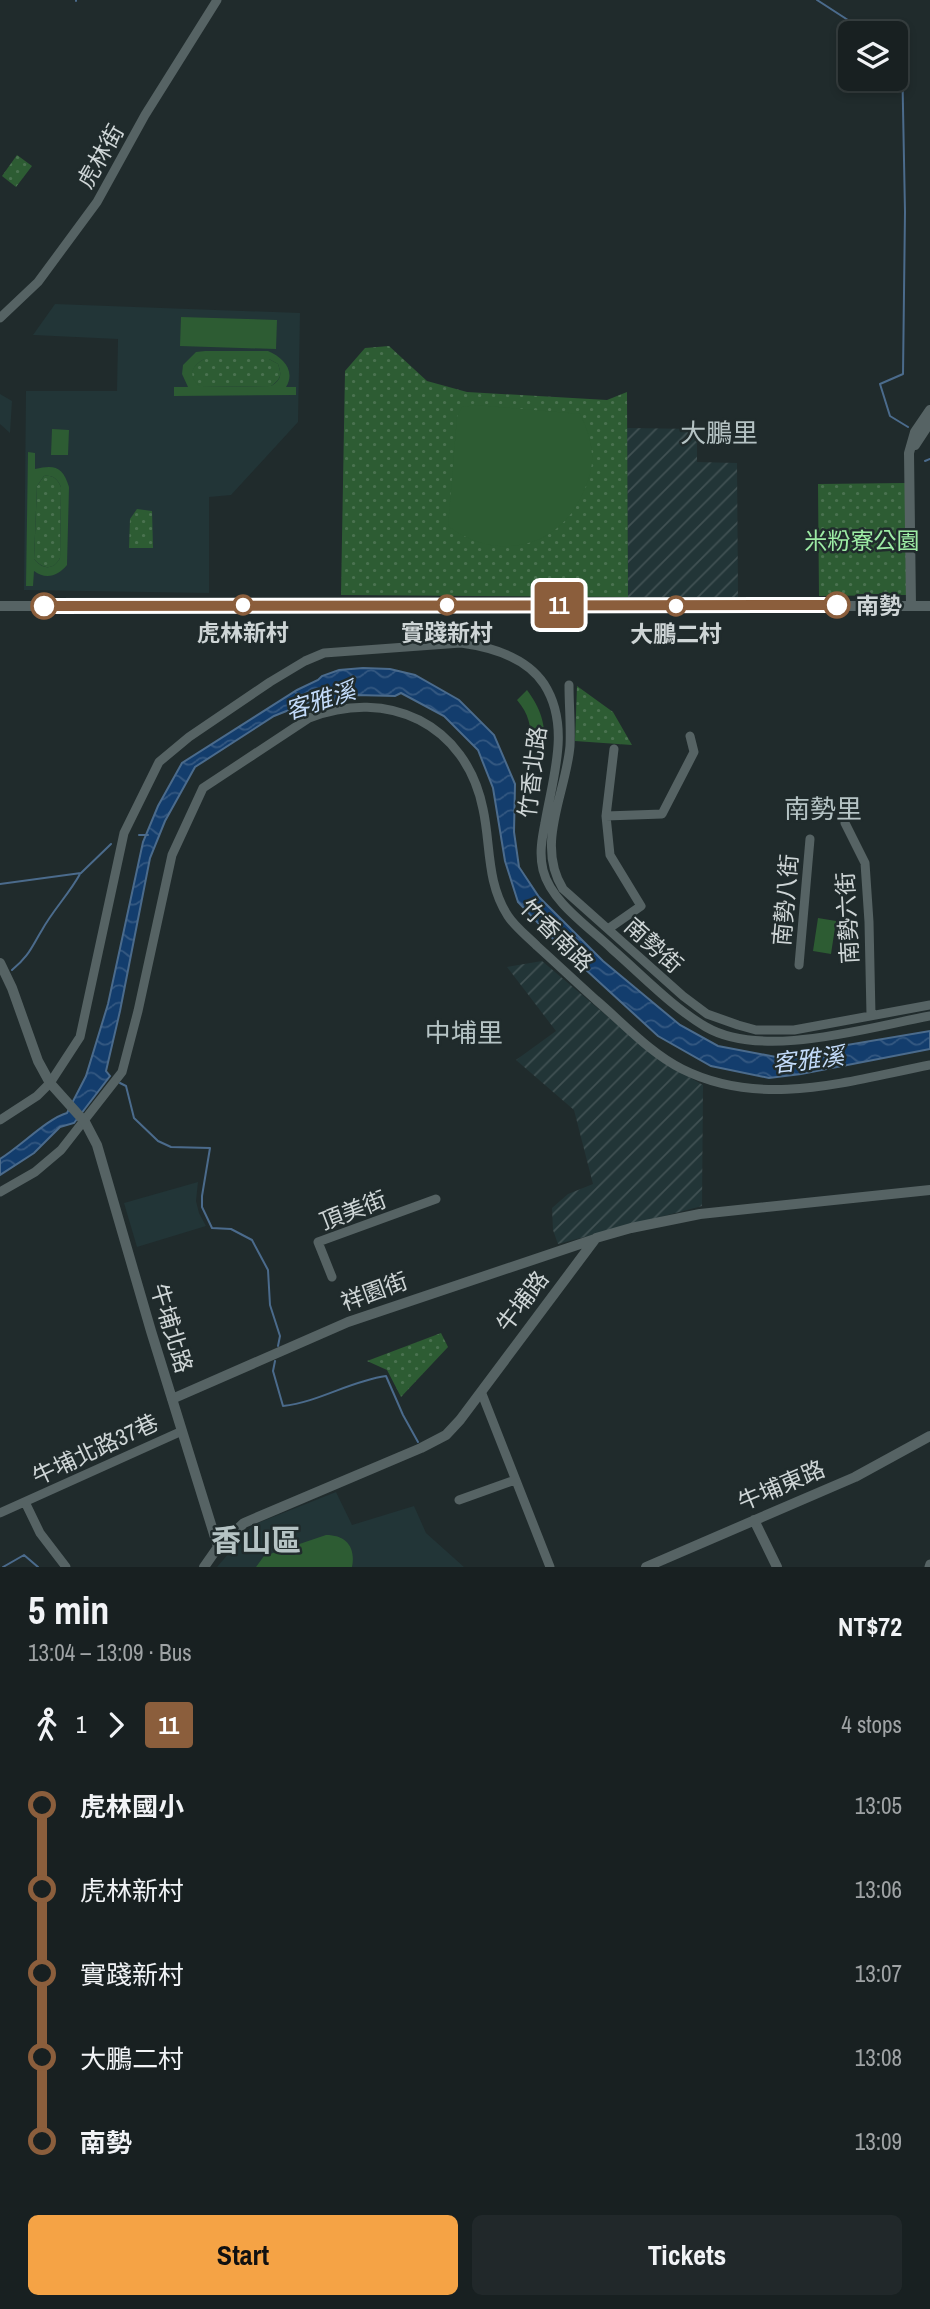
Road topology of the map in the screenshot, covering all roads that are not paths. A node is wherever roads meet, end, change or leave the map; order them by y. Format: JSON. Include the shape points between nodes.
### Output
{"nodes":[{"id":1,"x":217,"y":0,"type":"edge"},
{"id":2,"x":0,"y":318,"type":"edge"},
{"id":3,"x":930,"y":410,"type":"edge"},
{"id":4,"x":930,"y":422,"type":"edge"},
{"id":5,"x":909,"y":453,"type":"junction"},
{"id":6,"x":0,"y":606,"type":"edge"},
{"id":7,"x":912,"y":606,"type":"junction"},
{"id":8,"x":930,"y":606,"type":"edge"},
{"id":9,"x":569,"y":685,"type":"dead end"},
{"id":10,"x":690,"y":736,"type":"dead end"},
{"id":11,"x":614,"y":749,"type":"dead end"},
{"id":12,"x":606,"y":816,"type":"junction"},
{"id":13,"x":845,"y":823,"type":"dead end"},
{"id":14,"x":810,"y":839,"type":"dead end"},
{"id":15,"x":608,"y":929,"type":"junction"},
{"id":16,"x":0,"y":963,"type":"edge"},
{"id":17,"x":799,"y":965,"type":"dead end"},
{"id":18,"x":930,"y":1005,"type":"edge"},
{"id":19,"x":871,"y":1015,"type":"junction"},
{"id":20,"x":930,"y":1016,"type":"edge"},
{"id":21,"x":930,"y":1065,"type":"edge"},
{"id":22,"x":50,"y":1083,"type":"junction"},
{"id":23,"x":0,"y":1120,"type":"edge"},
{"id":24,"x":85,"y":1122,"type":"junction"},
{"id":25,"x":930,"y":1190,"type":"edge"},
{"id":26,"x":0,"y":1192,"type":"edge"},
{"id":27,"x":436,"y":1199,"type":"dead end"},
{"id":28,"x":596,"y":1238,"type":"junction"},
{"id":29,"x":557,"y":1251,"type":"junction"},
{"id":30,"x":573,"y":1269,"type":"junction"},
{"id":31,"x":332,"y":1277,"type":"dead end"},
{"id":32,"x":482,"y":1394,"type":"junction"},
{"id":33,"x":172,"y":1399,"type":"junction"},
{"id":34,"x":182,"y":1431,"type":"junction"},
{"id":35,"x":930,"y":1436,"type":"edge"},
{"id":36,"x":516,"y":1480,"type":"junction"},
{"id":37,"x":459,"y":1500,"type":"dead end"},
{"id":38,"x":25,"y":1502,"type":"junction"},
{"id":39,"x":0,"y":1513,"type":"edge"},
{"id":40,"x":754,"y":1520,"type":"junction"},
{"id":41,"x":218,"y":1546,"type":"junction"},
{"id":42,"x":66,"y":1567,"type":"edge"},
{"id":43,"x":204,"y":1567,"type":"edge"},
{"id":44,"x":550,"y":1567,"type":"edge"},
{"id":45,"x":646,"y":1567,"type":"edge"},
{"id":46,"x":777,"y":1567,"type":"edge"}],
"edges":[{"from":1,"to":2,"type":"street","name":"虎林街","via":[[97,202],[38,282]]},
{"from":3,"to":5,"type":"street","via":[[915,432]]},
{"from":4,"to":5,"type":"street"},
{"from":5,"to":7,"type":"street"},
{"from":6,"to":7,"type":"street"},
{"from":7,"to":8,"type":"street"},
{"from":9,"to":15,"type":"street","name":"南勢街","via":[[570,747],[551,856],[563,889]]},
{"from":10,"to":12,"type":"street","via":[[694,752],[662,814]]},
{"from":11,"to":12,"type":"street"},
{"from":12,"to":15,"type":"street","via":[[610,855],[641,906]]},
{"from":13,"to":19,"type":"street","name":"南勢六街","via":[[865,863]]},
{"from":14,"to":17,"type":"street","name":"南勢八街"},
{"from":15,"to":19,"type":"street","name":"南勢街","via":[[707,1014],[738,1025],[794,1030]]},
{"from":16,"to":22,"type":"street"},
{"from":18,"to":19,"type":"street","name":"南勢街"},
{"from":20,"to":22,"type":"street","name":"竹香北路","via":[[775,1042],[743,1039],[707,1028],[570,910],[548,881],[541,857],[559,728],[557,710],[541,679],[513,658],[478,645],[361,649],[324,653],[305,661],[159,762],[124,832],[80,1037]]},
{"from":21,"to":24,"type":"street","name":"竹香南路","via":[[785,1091],[722,1085],[681,1069],[613,1015],[509,917],[492,879],[477,787],[450,743],[416,717],[384,708],[346,707],[309,718],[202,788],[172,855],[122,1072]]},
{"from":22,"to":23,"type":"street","name":"竹香北路"},
{"from":22,"to":24,"type":"street","name":"牛埔北路"},
{"from":24,"to":26,"type":"street","name":"竹香南路","via":[[49,1161]]},
{"from":24,"to":33,"type":"street","name":"牛埔北路","via":[[97,1145]]},
{"from":25,"to":28,"type":"street","via":[[700,1214]]},
{"from":27,"to":31,"type":"street","name":"頂美街","via":[[318,1242]]},
{"from":28,"to":29,"type":"street","name":"祥園街"},
{"from":28,"to":30,"type":"street","name":"牛埔路"},
{"from":29,"to":30,"type":"street","via":[[572,1257]]},
{"from":29,"to":33,"type":"street","name":"祥園街","via":[[348,1322]]},
{"from":30,"to":32,"type":"street","name":"牛埔路"},
{"from":32,"to":36,"type":"street"},
{"from":32,"to":41,"type":"street","name":"牛埔路","via":[[446,1435],[244,1523]]},
{"from":33,"to":34,"type":"street","name":"牛埔北路"},
{"from":34,"to":38,"type":"street","name":"牛埔北路37巷"},
{"from":34,"to":41,"type":"street","name":"牛埔北路"},
{"from":35,"to":40,"type":"street","name":"牛埔東路","via":[[879,1465]]},
{"from":36,"to":37,"type":"street"},
{"from":36,"to":44,"type":"street"},
{"from":38,"to":39,"type":"street","name":"牛埔北路37巷"},
{"from":38,"to":42,"type":"street","via":[[40,1533]]},
{"from":40,"to":45,"type":"street","name":"牛埔東路"},
{"from":40,"to":46,"type":"street"},
{"from":41,"to":43,"type":"street","name":"牛埔路"}]}
